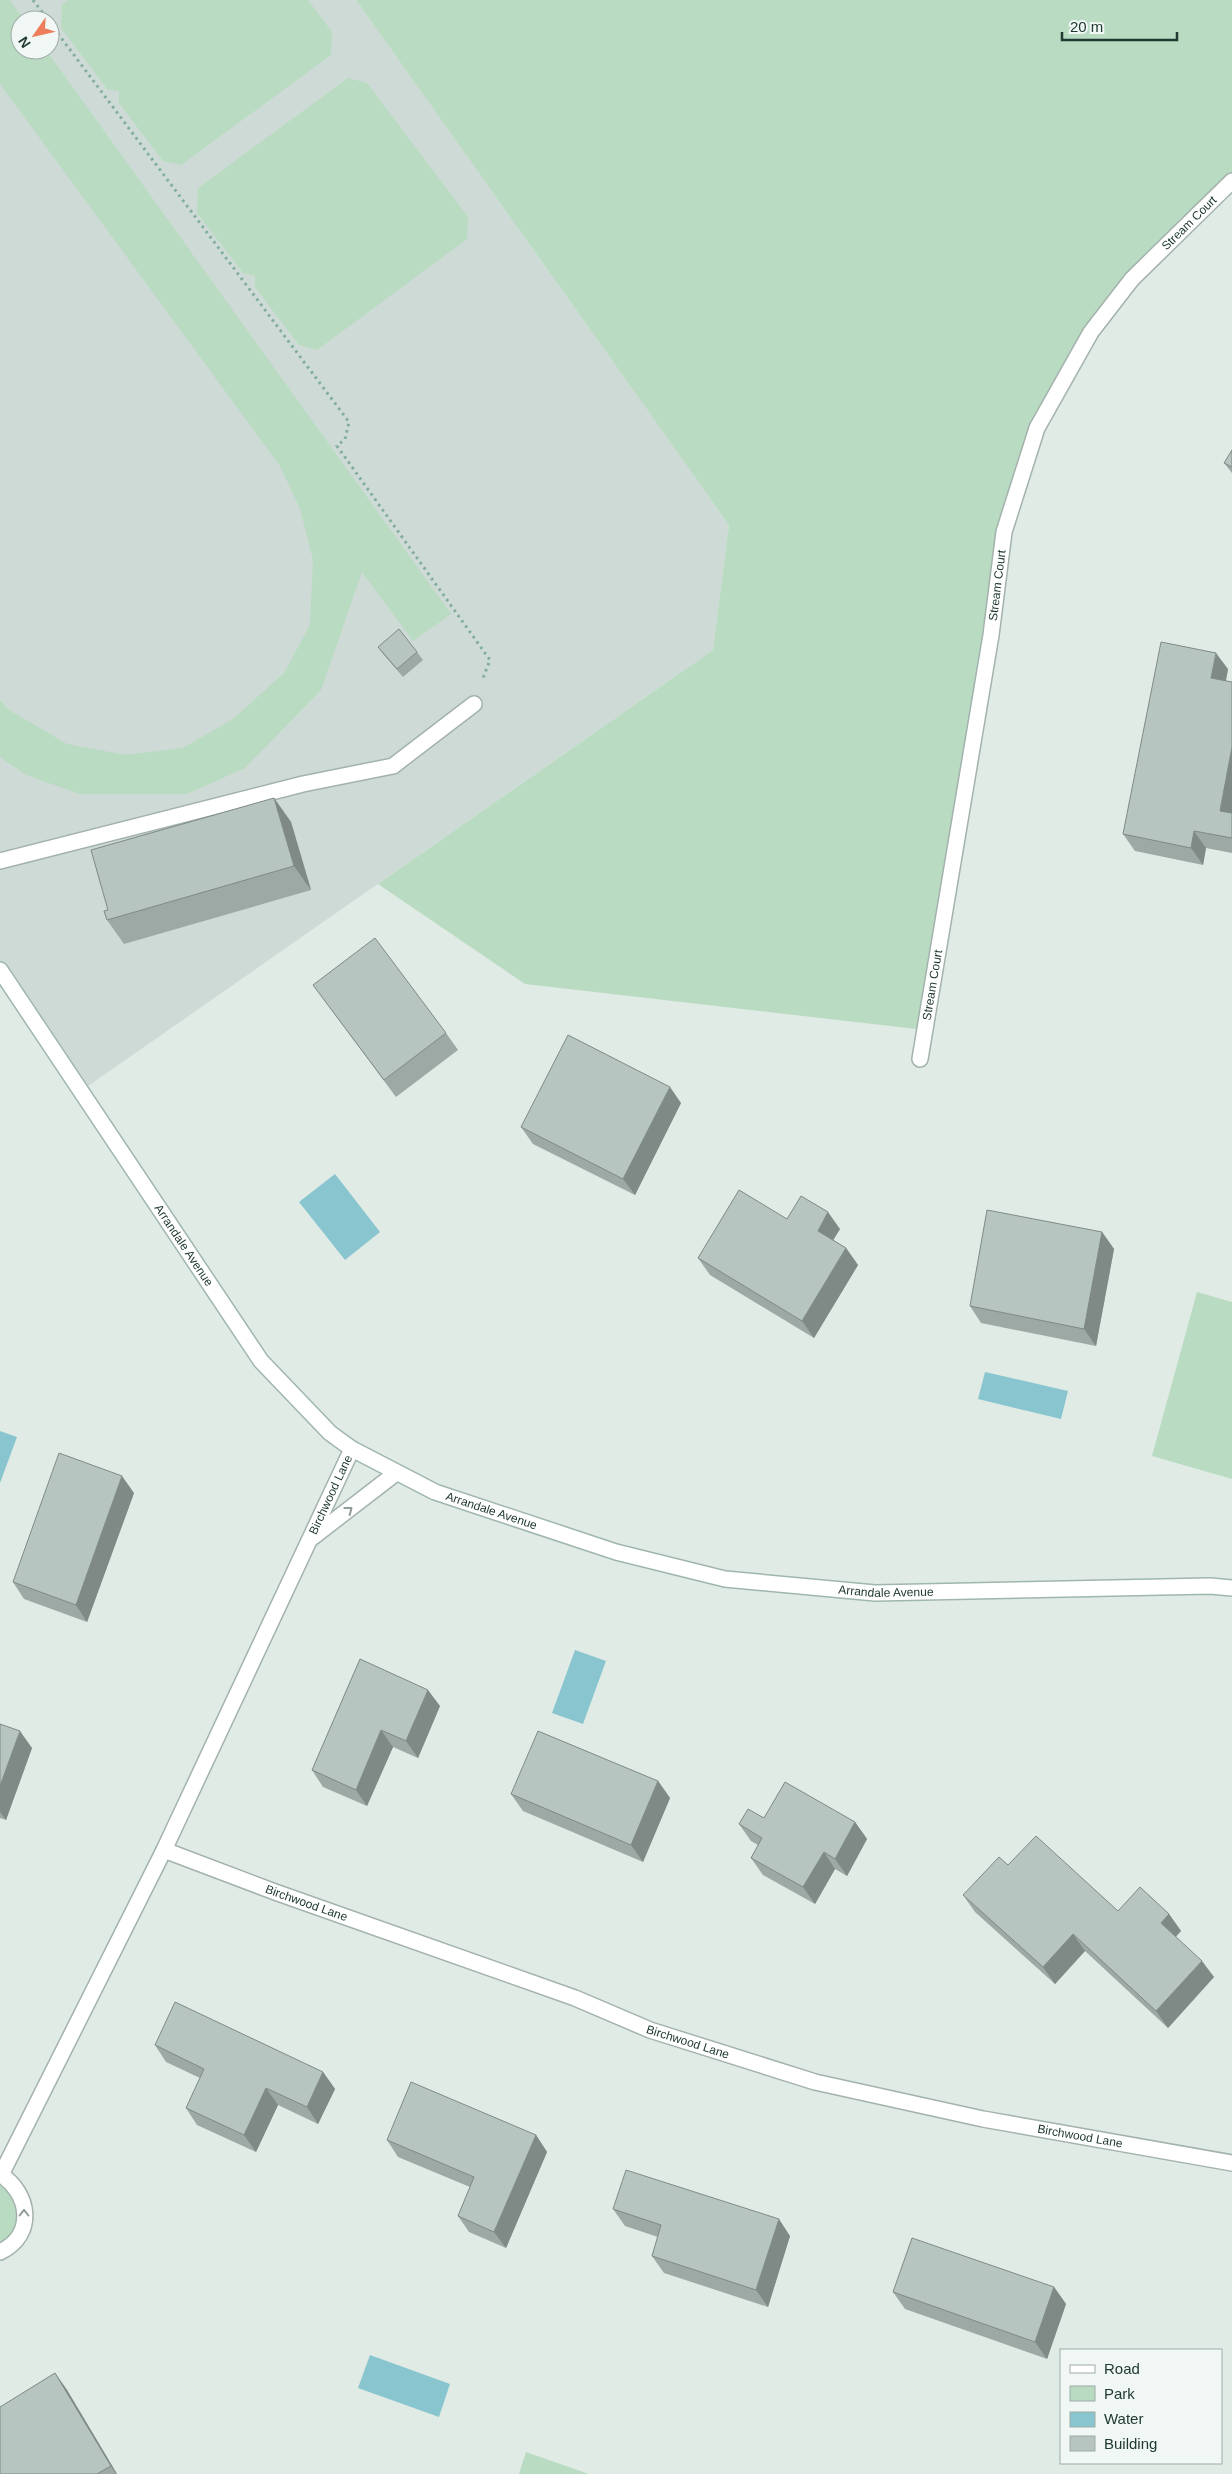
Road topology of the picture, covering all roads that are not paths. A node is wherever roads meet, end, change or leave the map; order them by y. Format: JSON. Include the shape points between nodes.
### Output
{"nodes":[{"id":1,"x":1232,"y":181,"type":"edge"},
{"id":2,"x":474,"y":704,"type":"dead end"},
{"id":3,"x":0,"y":861,"type":"edge"},
{"id":4,"x":0,"y":970,"type":"edge"},
{"id":5,"x":920,"y":1059,"type":"dead end"},
{"id":6,"x":352,"y":1449,"type":"junction"},
{"id":7,"x":396,"y":1473,"type":"junction"},
{"id":8,"x":310,"y":1540,"type":"junction"},
{"id":9,"x":1232,"y":1588,"type":"edge"},
{"id":10,"x":164,"y":1850,"type":"junction"},
{"id":11,"x":1232,"y":2163,"type":"edge"},
{"id":12,"x":0,"y":2174,"type":"edge"},
{"id":13,"x":0,"y":2252,"type":"edge"}],
"edges":[{"from":1,"to":5,"type":"street","name":"Stream Court","via":[[1132,279],[1091,332],[1037,428],[1004,532],[991,635]]},
{"from":2,"to":3,"type":"street","via":[[393,766],[303,784]]},
{"from":4,"to":6,"type":"street","name":"Arrandale Avenue","via":[[261,1362],[330,1433]]},
{"from":6,"to":7,"type":"street","name":"Arrandale Avenue"},
{"from":6,"to":8,"type":"street","name":"Birchwood Lane"},
{"from":8,"to":7,"type":"street","name":"Birchwood Lane","one_way":true},
{"from":7,"to":9,"type":"street","name":"Arrandale Avenue","via":[[435,1492],[616,1552],[725,1580],[875,1592]]},
{"from":8,"to":10,"type":"street","name":"Birchwood Lane"},
{"from":10,"to":11,"type":"street","name":"Birchwood Lane","via":[[575,1998],[650,2030],[815,2082],[983,2119]]},
{"from":10,"to":12,"type":"street","name":"Birchwood Lane"},
{"from":13,"to":12,"type":"street","name":"Birchwood Lane","one_way":true,"via":[[17,2238],[25,2210],[13,2183]]}]}
